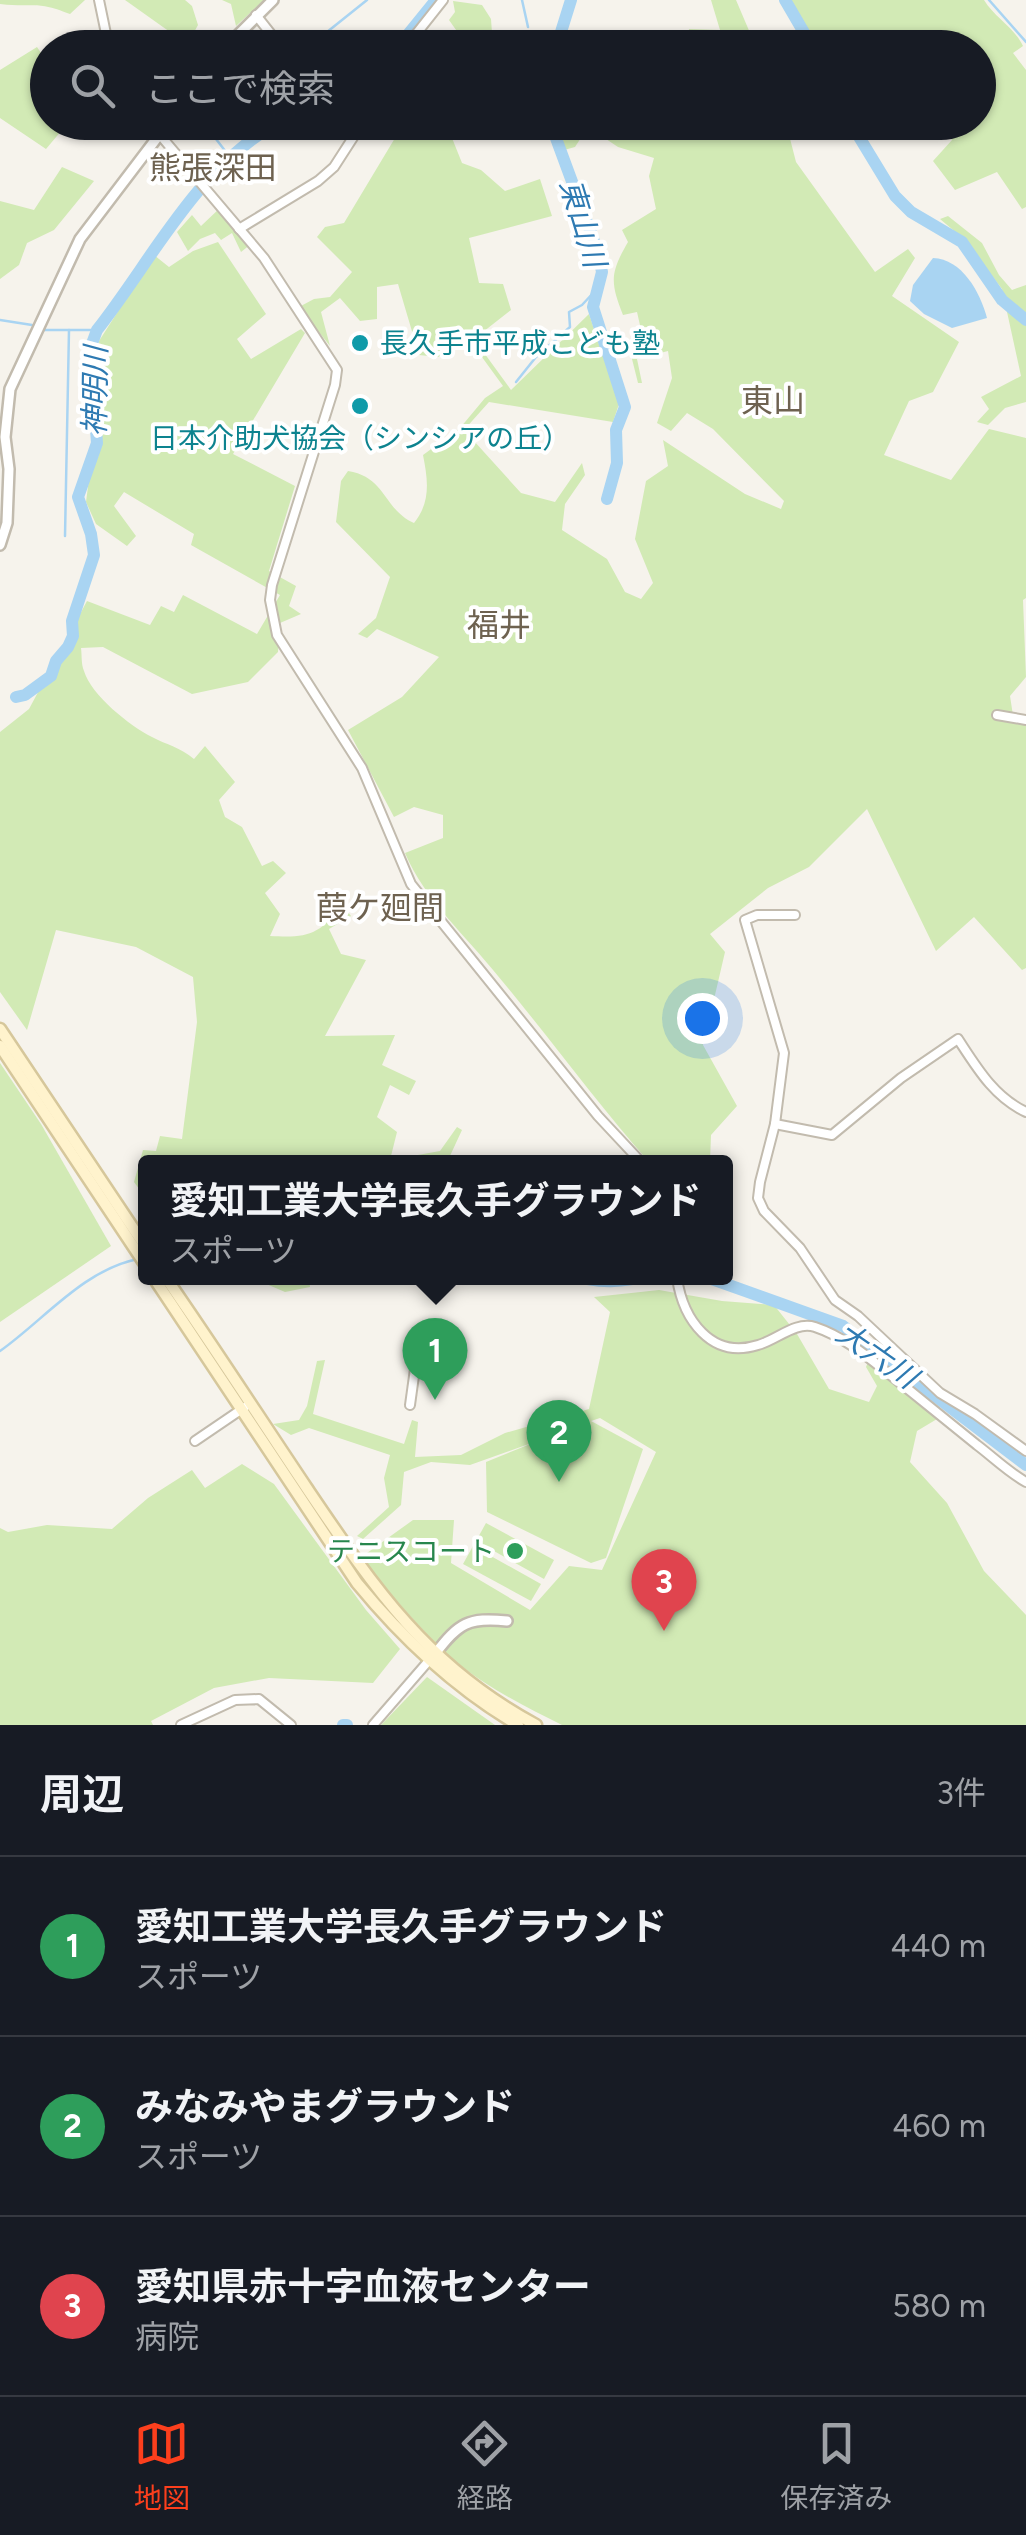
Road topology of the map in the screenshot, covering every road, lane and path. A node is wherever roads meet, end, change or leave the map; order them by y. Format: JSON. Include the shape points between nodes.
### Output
{"nodes":[{"id":1,"x":99,"y":0,"type":"edge"},
{"id":2,"x":273,"y":0,"type":"edge"},
{"id":3,"x":441,"y":1,"type":"edge"},
{"id":4,"x":256,"y":15,"type":"junction"},
{"id":5,"x":105,"y":30,"type":"edge"},
{"id":6,"x":242,"y":30,"type":"edge"},
{"id":7,"x":268,"y":30,"type":"edge"},
{"id":8,"x":419,"y":30,"type":"edge"},
{"id":9,"x":157,"y":140,"type":"edge"},
{"id":10,"x":162,"y":140,"type":"edge"},
{"id":11,"x":351,"y":140,"type":"edge"},
{"id":12,"x":239,"y":229,"type":"junction"},
{"id":13,"x":0,"y":546,"type":"edge"},
{"id":14,"x":997,"y":715,"type":"dead end"},
{"id":15,"x":1026,"y":720,"type":"edge"},
{"id":16,"x":795,"y":915,"type":"dead end"},
{"id":17,"x":0,"y":1029,"type":"edge"},
{"id":18,"x":0,"y":1046,"type":"edge"},
{"id":19,"x":1026,"y":1112,"type":"edge"},
{"id":20,"x":775,"y":1124,"type":"junction"},
{"id":21,"x":634,"y":1155,"type":"edge"},
{"id":22,"x":138,"y":1241,"type":"edge"},
{"id":23,"x":138,"y":1242,"type":"edge"},
{"id":24,"x":159,"y":1285,"type":"edge"},
{"id":25,"x":170,"y":1285,"type":"edge"},
{"id":26,"x":678,"y":1285,"type":"edge"},
{"id":27,"x":203,"y":1341,"type":"junction"},
{"id":28,"x":418,"y":1347,"type":"dead end"},
{"id":29,"x":410,"y":1405,"type":"dead end"},
{"id":30,"x":246,"y":1406,"type":"junction"},
{"id":31,"x":196,"y":1441,"type":"dead end"},
{"id":32,"x":1026,"y":1451,"type":"edge"},
{"id":33,"x":1026,"y":1482,"type":"edge"},
{"id":34,"x":507,"y":1621,"type":"dead end"},
{"id":35,"x":432,"y":1658,"type":"junction"},
{"id":36,"x":181,"y":1725,"type":"edge"},
{"id":37,"x":291,"y":1725,"type":"edge"},
{"id":38,"x":372,"y":1725,"type":"edge"},
{"id":39,"x":518,"y":1725,"type":"edge"},
{"id":40,"x":536,"y":1725,"type":"edge"}],
"edges":[{"from":1,"to":5,"type":"street"},
{"from":2,"to":4,"type":"street"},
{"from":3,"to":8,"type":"street"},
{"from":4,"to":6,"type":"street"},
{"from":4,"to":7,"type":"street"},
{"from":9,"to":13,"type":"street","via":[[80,239],[10,389],[7,523]]},
{"from":10,"to":12,"type":"street"},
{"from":11,"to":12,"type":"street","via":[[318,181]]},
{"from":12,"to":21,"type":"street","via":[[337,370],[272,585],[276,635],[362,768],[411,884]]},
{"from":14,"to":15,"type":"street"},
{"from":16,"to":20,"type":"street","via":[[745,920],[784,1053]]},
{"from":17,"to":22,"type":"main road"},
{"from":18,"to":23,"type":"main road"},
{"from":19,"to":20,"type":"street","via":[[993,1090],[958,1039],[832,1135]]},
{"from":20,"to":32,"type":"street","via":[[760,1182],[764,1211],[800,1248],[835,1300],[940,1393]]},
{"from":24,"to":27,"type":"main road"},
{"from":25,"to":27,"type":"main road"},
{"from":26,"to":33,"type":"street","via":[[697,1330],[718,1342],[741,1349],[809,1325],[840,1338]]},
{"from":27,"to":30,"type":"main road"},
{"from":28,"to":29,"type":"street"},
{"from":30,"to":31,"type":"street"},
{"from":30,"to":35,"type":"main road"},
{"from":34,"to":35,"type":"street","via":[[466,1622]]},
{"from":35,"to":38,"type":"street"},
{"from":35,"to":39,"type":"main road"},
{"from":35,"to":40,"type":"main road"},
{"from":36,"to":37,"type":"street","via":[[235,1700],[259,1699]]}]}
